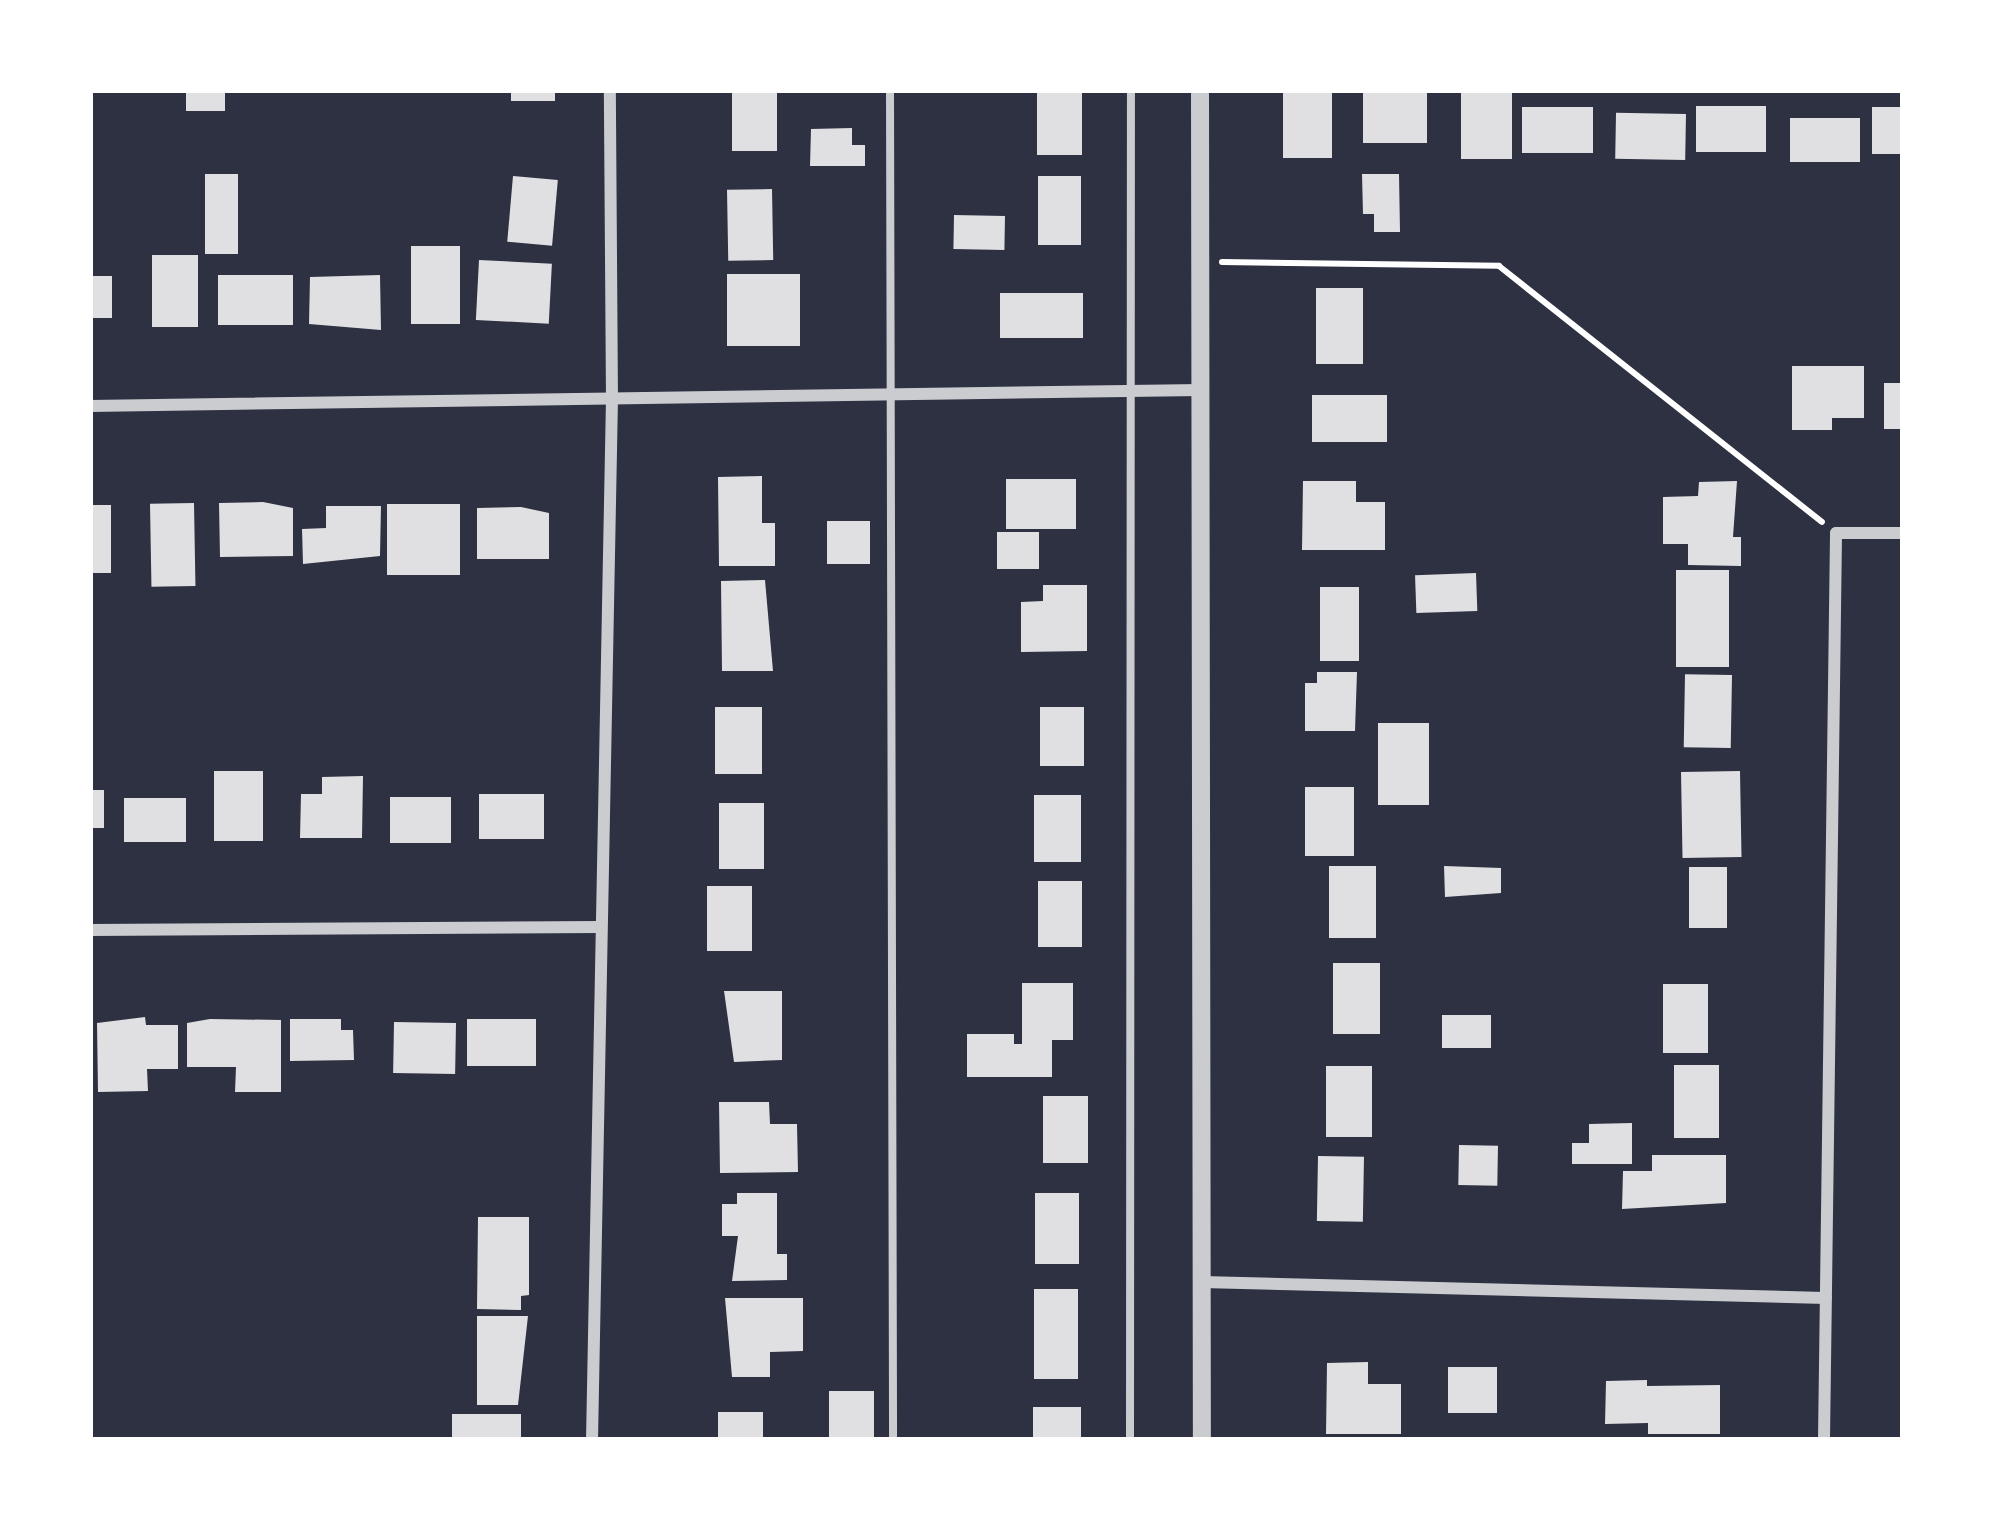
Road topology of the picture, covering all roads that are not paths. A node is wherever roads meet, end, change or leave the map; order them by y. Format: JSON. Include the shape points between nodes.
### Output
{"nodes":[{"id":1,"x":610,"y":90,"type":"edge"},
{"id":2,"x":890,"y":90,"type":"edge"},
{"id":3,"x":1131,"y":90,"type":"edge"},
{"id":4,"x":1200,"y":90,"type":"edge"},
{"id":5,"x":1201,"y":390,"type":"junction"},
{"id":6,"x":1130,"y":392,"type":"junction"},
{"id":7,"x":890,"y":397,"type":"junction"},
{"id":8,"x":612,"y":401,"type":"junction"},
{"id":9,"x":90,"y":406,"type":"edge"},
{"id":10,"x":1903,"y":533,"type":"edge"},
{"id":11,"x":601,"y":927,"type":"junction"},
{"id":12,"x":90,"y":930,"type":"edge"},
{"id":13,"x":1202,"y":1282,"type":"junction"},
{"id":14,"x":1826,"y":1298,"type":"junction"},
{"id":15,"x":592,"y":1440,"type":"edge"},
{"id":16,"x":893,"y":1440,"type":"edge"},
{"id":17,"x":1130,"y":1440,"type":"edge"},
{"id":18,"x":1202,"y":1440,"type":"edge"},
{"id":19,"x":1824,"y":1440,"type":"edge"}],
"edges":[{"from":1,"to":8,"type":"street"},
{"from":2,"to":7,"type":"lane"},
{"from":3,"to":6,"type":"lane"},
{"from":4,"to":5,"type":"street"},
{"from":5,"to":6,"type":"street"},
{"from":5,"to":13,"type":"street"},
{"from":6,"to":7,"type":"street"},
{"from":6,"to":17,"type":"lane"},
{"from":7,"to":8,"type":"street"},
{"from":7,"to":16,"type":"lane"},
{"from":8,"to":9,"type":"street"},
{"from":8,"to":11,"type":"street"},
{"from":10,"to":14,"type":"street","via":[[1836,533]]},
{"from":11,"to":12,"type":"street"},
{"from":11,"to":15,"type":"street"},
{"from":13,"to":14,"type":"street"},
{"from":13,"to":18,"type":"street"},
{"from":14,"to":19,"type":"street"}]}
